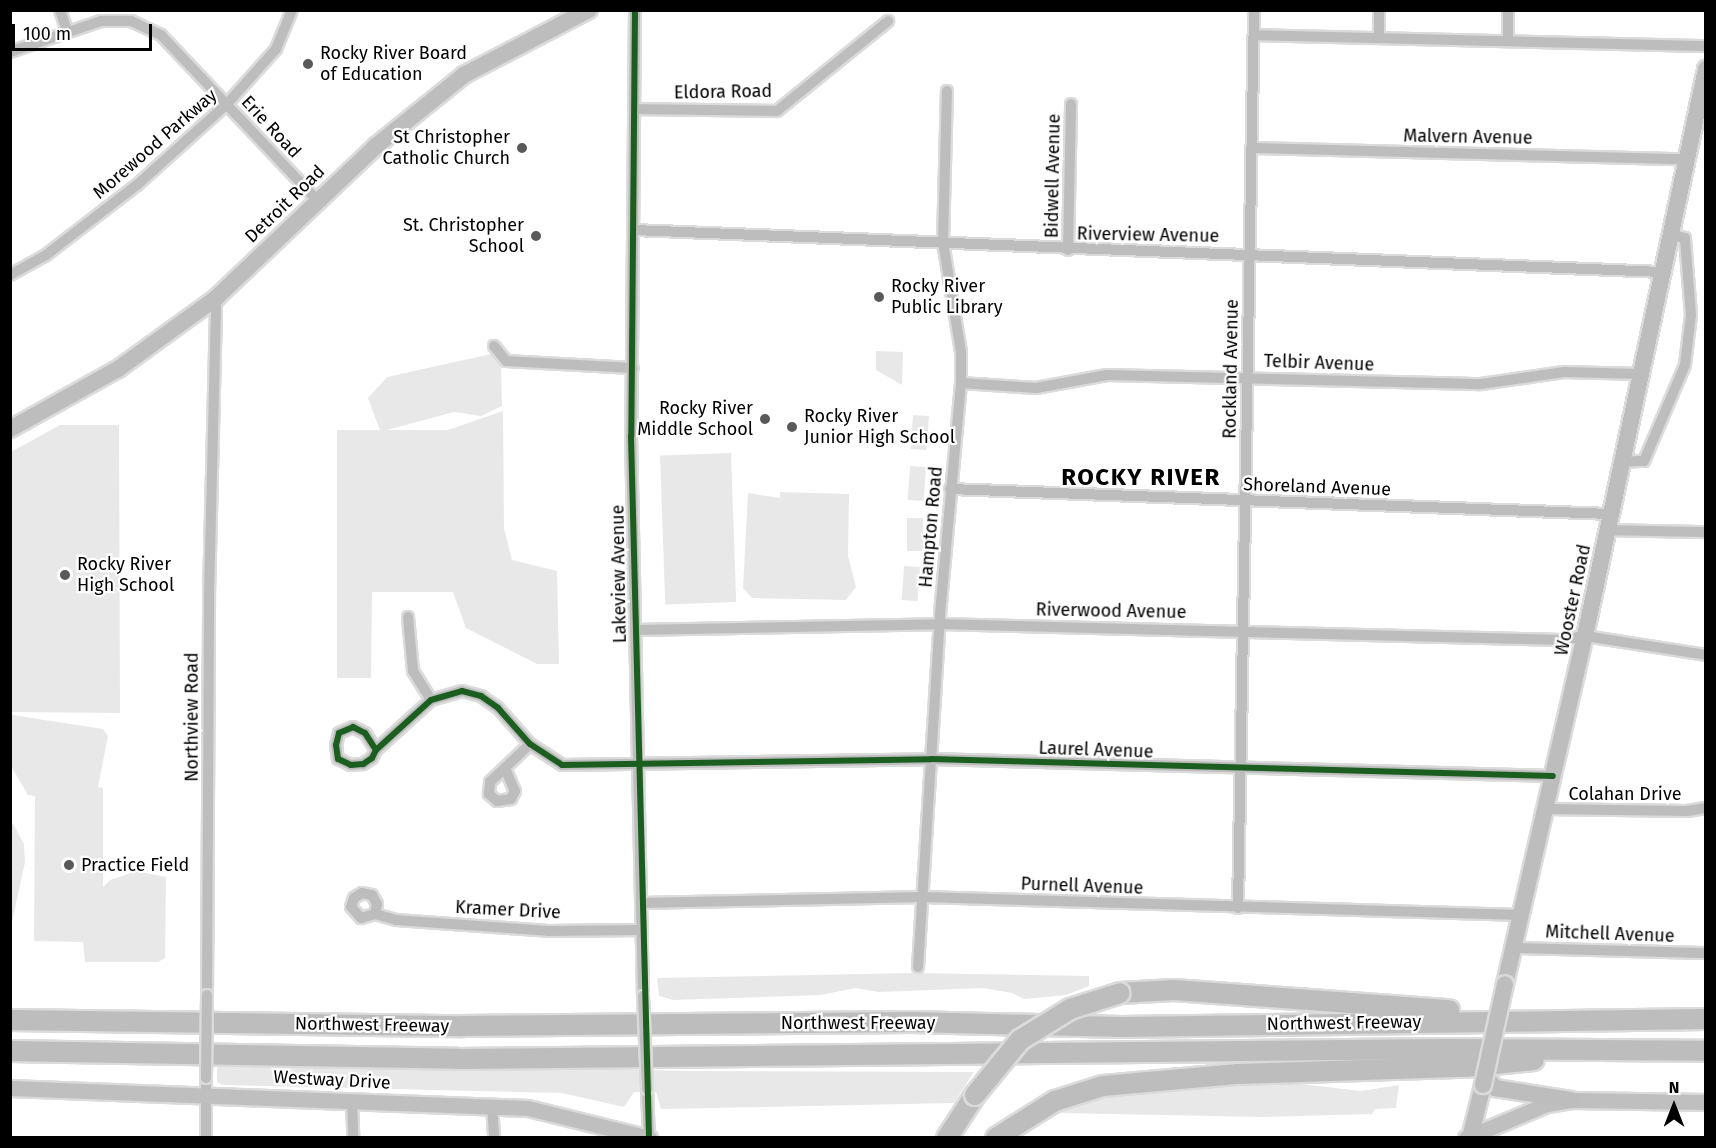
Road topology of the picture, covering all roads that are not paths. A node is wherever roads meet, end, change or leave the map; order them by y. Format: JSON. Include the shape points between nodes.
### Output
{"nodes":[{"id":1,"x":60,"y":10,"type":"edge"},
{"id":2,"x":292,"y":10,"type":"edge"},
{"id":3,"x":589,"y":10,"type":"edge"},
{"id":4,"x":635,"y":10,"type":"edge"},
{"id":5,"x":1254,"y":10,"type":"edge"},
{"id":6,"x":1379,"y":10,"type":"edge"},
{"id":7,"x":1508,"y":10,"type":"edge"},
{"id":8,"x":888,"y":21,"type":"dead end"},
{"id":9,"x":67,"y":30,"type":"junction"},
{"id":10,"x":1254,"y":35,"type":"junction"},
{"id":11,"x":1378,"y":38,"type":"junction"},
{"id":12,"x":1508,"y":38,"type":"junction"},
{"id":13,"x":1706,"y":46,"type":"edge"},
{"id":14,"x":10,"y":52,"type":"edge"},
{"id":15,"x":1706,"y":69,"type":"edge"},
{"id":16,"x":947,"y":91,"type":"dead end"},
{"id":17,"x":227,"y":104,"type":"junction"},
{"id":18,"x":1071,"y":104,"type":"dead end"},
{"id":19,"x":635,"y":109,"type":"junction"},
{"id":20,"x":1251,"y":148,"type":"junction"},
{"id":21,"x":1685,"y":159,"type":"junction"},
{"id":22,"x":317,"y":200,"type":"junction"},
{"id":23,"x":634,"y":230,"type":"junction"},
{"id":24,"x":1670,"y":236,"type":"junction"},
{"id":25,"x":943,"y":243,"type":"junction"},
{"id":26,"x":1068,"y":250,"type":"junction"},
{"id":27,"x":1249,"y":253,"type":"junction"},
{"id":28,"x":1662,"y":272,"type":"junction"},
{"id":29,"x":10,"y":274,"type":"edge"},
{"id":30,"x":216,"y":298,"type":"junction"},
{"id":31,"x":494,"y":346,"type":"dead end"},
{"id":32,"x":633,"y":368,"type":"junction"},
{"id":33,"x":1640,"y":374,"type":"junction"},
{"id":34,"x":1248,"y":378,"type":"junction"},
{"id":35,"x":961,"y":383,"type":"junction"},
{"id":36,"x":10,"y":429,"type":"edge"},
{"id":37,"x":1622,"y":462,"type":"junction"},
{"id":38,"x":950,"y":489,"type":"junction"},
{"id":39,"x":1246,"y":501,"type":"junction"},
{"id":40,"x":1610,"y":522,"type":"junction"},
{"id":41,"x":1706,"y":532,"type":"edge"},
{"id":42,"x":408,"y":617,"type":"dead end"},
{"id":43,"x":939,"y":624,"type":"junction"},
{"id":44,"x":634,"y":630,"type":"junction"},
{"id":45,"x":1243,"y":631,"type":"junction"},
{"id":46,"x":1586,"y":636,"type":"junction"},
{"id":47,"x":1706,"y":655,"type":"edge"},
{"id":48,"x":431,"y":700,"type":"junction"},
{"id":49,"x":530,"y":744,"type":"junction"},
{"id":50,"x":376,"y":750,"type":"dead end"},
{"id":51,"x":931,"y":759,"type":"junction"},
{"id":52,"x":638,"y":764,"type":"junction"},
{"id":53,"x":505,"y":768,"type":"dead end"},
{"id":54,"x":1243,"y":770,"type":"junction"},
{"id":55,"x":1553,"y":777,"type":"junction"},
{"id":56,"x":1706,"y":808,"type":"edge"},
{"id":57,"x":1545,"y":810,"type":"junction"},
{"id":58,"x":923,"y":897,"type":"junction"},
{"id":59,"x":641,"y":903,"type":"junction"},
{"id":60,"x":1238,"y":908,"type":"junction"},
{"id":61,"x":375,"y":914,"type":"dead end"},
{"id":62,"x":1521,"y":915,"type":"junction"},
{"id":63,"x":642,"y":930,"type":"junction"},
{"id":64,"x":1514,"y":948,"type":"junction"},
{"id":65,"x":1706,"y":953,"type":"edge"},
{"id":66,"x":918,"y":967,"type":"dead end"},
{"id":67,"x":1574,"y":1019,"type":"junction"},
{"id":68,"x":1706,"y":1019,"type":"edge"},
{"id":69,"x":10,"y":1020,"type":"edge"},
{"id":70,"x":10,"y":1051,"type":"edge"},
{"id":71,"x":1632,"y":1051,"type":"junction"},
{"id":72,"x":1706,"y":1051,"type":"edge"},
{"id":73,"x":1488,"y":1083,"type":"junction"},
{"id":74,"x":206,"y":1085,"type":"junction"},
{"id":75,"x":10,"y":1088,"type":"edge"},
{"id":76,"x":352,"y":1100,"type":"junction"},
{"id":77,"x":1572,"y":1100,"type":"junction"},
{"id":78,"x":1703,"y":1104,"type":"edge"},
{"id":79,"x":492,"y":1106,"type":"junction"},
{"id":80,"x":1007,"y":1131,"type":"edge"},
{"id":81,"x":1469,"y":1136,"type":"edge"},
{"id":82,"x":206,"y":1137,"type":"edge"},
{"id":83,"x":353,"y":1137,"type":"edge"},
{"id":84,"x":494,"y":1137,"type":"edge"},
{"id":85,"x":649,"y":1137,"type":"edge"},
{"id":86,"x":947,"y":1137,"type":"edge"},
{"id":87,"x":996,"y":1137,"type":"edge"}],
"edges":[{"from":1,"to":9,"type":"street"},
{"from":2,"to":17,"type":"street","name":"Morewood Parkway","via":[[276,49]]},
{"from":3,"to":22,"type":"main road","name":"Detroit Road","via":[[464,75]]},
{"from":4,"to":19,"type":"street","name":"Lakeview Avenue"},
{"from":5,"to":10,"type":"street","name":"Rockland Avenue"},
{"from":6,"to":11,"type":"street"},
{"from":7,"to":12,"type":"street"},
{"from":8,"to":19,"type":"street","name":"Eldora Road","via":[[777,111]]},
{"from":9,"to":14,"type":"street","name":"Erie Road"},
{"from":9,"to":17,"type":"street","name":"Erie Road","via":[[101,21],[131,21],[161,35]]},
{"from":10,"to":11,"type":"street"},
{"from":10,"to":20,"type":"street","name":"Rockland Avenue"},
{"from":11,"to":12,"type":"street"},
{"from":12,"to":13,"type":"street"},
{"from":15,"to":21,"type":"main road","name":"Wooster Road"},
{"from":16,"to":25,"type":"street","name":"Hampton Road"},
{"from":17,"to":22,"type":"street","name":"Erie Road"},
{"from":17,"to":29,"type":"street","name":"Morewood Parkway","via":[[137,185],[46,255]]},
{"from":18,"to":26,"type":"street","name":"Bidwell Avenue"},
{"from":19,"to":23,"type":"street","name":"Lakeview Avenue"},
{"from":20,"to":21,"type":"street","name":"Malvern Avenue"},
{"from":20,"to":27,"type":"street","name":"Rockland Avenue"},
{"from":21,"to":24,"type":"main road","name":"Wooster Road"},
{"from":22,"to":30,"type":"main road","name":"Detroit Road"},
{"from":23,"to":25,"type":"street","name":"Riverview Avenue"},
{"from":23,"to":32,"type":"street","name":"Lakeview Avenue"},
{"from":24,"to":28,"type":"main road","name":"Wooster Road"},
{"from":24,"to":37,"type":"street","via":[[1685,238],[1691,315],[1685,365],[1644,460]]},
{"from":25,"to":26,"type":"street","name":"Riverview Avenue"},
{"from":25,"to":35,"type":"street","name":"Hampton Road","via":[[961,352]]},
{"from":26,"to":27,"type":"street","name":"Riverview Avenue"},
{"from":27,"to":28,"type":"street","name":"Riverview Avenue"},
{"from":27,"to":34,"type":"street","name":"Rockland Avenue"},
{"from":28,"to":33,"type":"main road","name":"Wooster Road"},
{"from":30,"to":36,"type":"main road","name":"Detroit Road","via":[[118,369]]},
{"from":30,"to":74,"type":"street","name":"Northview Road","bridge":true,"via":[[209,595]]},
{"from":31,"to":32,"type":"street","via":[[506,361]]},
{"from":32,"to":44,"type":"street","name":"Lakeview Avenue"},
{"from":33,"to":34,"type":"street","name":"Telbir Avenue","via":[[1564,372],[1481,384]]},
{"from":33,"to":37,"type":"main road","name":"Wooster Road"},
{"from":34,"to":35,"type":"street","name":"Telbir Avenue","via":[[1107,375],[1036,388]]},
{"from":34,"to":39,"type":"street","name":"Rockland Avenue"},
{"from":35,"to":38,"type":"street","name":"Hampton Road"},
{"from":37,"to":40,"type":"main road","name":"Wooster Road"},
{"from":38,"to":39,"type":"street","name":"Shoreland Avenue"},
{"from":38,"to":43,"type":"street","name":"Hampton Road"},
{"from":39,"to":40,"type":"street","name":"Shoreland Avenue"},
{"from":39,"to":45,"type":"street","name":"Rockland Avenue"},
{"from":40,"to":41,"type":"street","name":"Shoreland Avenue"},
{"from":40,"to":46,"type":"main road","name":"Wooster Road"},
{"from":42,"to":48,"type":"street","via":[[413,671]]},
{"from":43,"to":44,"type":"street","name":"Riverwood Avenue"},
{"from":43,"to":45,"type":"street","name":"Riverwood Avenue"},
{"from":43,"to":51,"type":"street","name":"Hampton Road"},
{"from":44,"to":52,"type":"street","name":"Lakeview Avenue"},
{"from":45,"to":46,"type":"street","name":"Riverwood Avenue","via":[[1562,640]]},
{"from":45,"to":54,"type":"street","name":"Rockland Avenue"},
{"from":46,"to":47,"type":"street","name":"Riverwood Avenue"},
{"from":46,"to":55,"type":"main road","name":"Wooster Road"},
{"from":48,"to":49,"type":"street","name":"Laurel Avenue","via":[[462,691],[481,696],[498,708]]},
{"from":48,"to":50,"type":"street"},
{"from":49,"to":52,"type":"street","name":"Laurel Avenue","via":[[562,765]]},
{"from":49,"to":53,"type":"street"},
{"from":51,"to":52,"type":"street","name":"Laurel Avenue"},
{"from":51,"to":54,"type":"street","name":"Laurel Avenue"},
{"from":51,"to":58,"type":"street","name":"Hampton Road"},
{"from":52,"to":59,"type":"street","name":"Lakeview Avenue"},
{"from":54,"to":55,"type":"street","name":"Laurel Avenue"},
{"from":54,"to":60,"type":"street","name":"Rockland Avenue"},
{"from":55,"to":57,"type":"main road","name":"Wooster Road"},
{"from":56,"to":57,"type":"street","name":"Colahan Drive"},
{"from":57,"to":62,"type":"main road","name":"Wooster Road"},
{"from":58,"to":59,"type":"street","name":"Purnell Avenue"},
{"from":58,"to":60,"type":"street","name":"Purnell Avenue"},
{"from":58,"to":66,"type":"street","name":"Hampton Road"},
{"from":59,"to":63,"type":"street","name":"Lakeview Avenue"},
{"from":60,"to":62,"type":"street","name":"Purnell Avenue"},
{"from":61,"to":63,"type":"street","name":"Kramer Drive","via":[[396,920],[548,931]]},
{"from":62,"to":64,"type":"main road","name":"Wooster Road"},
{"from":63,"to":85,"type":"street","name":"Lakeview Avenue","bridge":true},
{"from":64,"to":65,"type":"street","name":"Mitchell Avenue"},
{"from":64,"to":73,"type":"main road","name":"Wooster Road","bridge":true},
{"from":67,"to":68,"type":"highway","name":"Northwest Freeway"},
{"from":67,"to":69,"type":"highway","name":"Northwest Freeway","via":[[1121,1027],[912,1022],[462,1026]]},
{"from":67,"to":86,"type":"highway","bridge":true,"via":[[1174,990],[1120,993],[1070,1009],[1020,1040]]},
{"from":70,"to":71,"type":"highway","name":"Northwest Freeway","via":[[458,1059],[1444,1048]]},
{"from":71,"to":72,"type":"highway","name":"Northwest Freeway"},
{"from":71,"to":80,"type":"highway","via":[[1465,1067],[1238,1074],[1103,1086],[1055,1101]]},
{"from":73,"to":77,"type":"main road"},
{"from":73,"to":81,"type":"main road","name":"Wooster Road"},
{"from":74,"to":75,"type":"main road","name":"Westway Drive"},
{"from":74,"to":76,"type":"main road","name":"Westway Drive"},
{"from":74,"to":82,"type":"street","name":"Northview Road"},
{"from":76,"to":79,"type":"main road","name":"Westway Drive"},
{"from":76,"to":83,"type":"street"},
{"from":77,"to":78,"type":"main road"},
{"from":77,"to":81,"type":"main road","via":[[1547,1104]]},
{"from":79,"to":84,"type":"street"},
{"from":79,"to":85,"type":"main road","name":"Westway Drive","via":[[567,1115]]},
{"from":80,"to":87,"type":"highway"}]}
